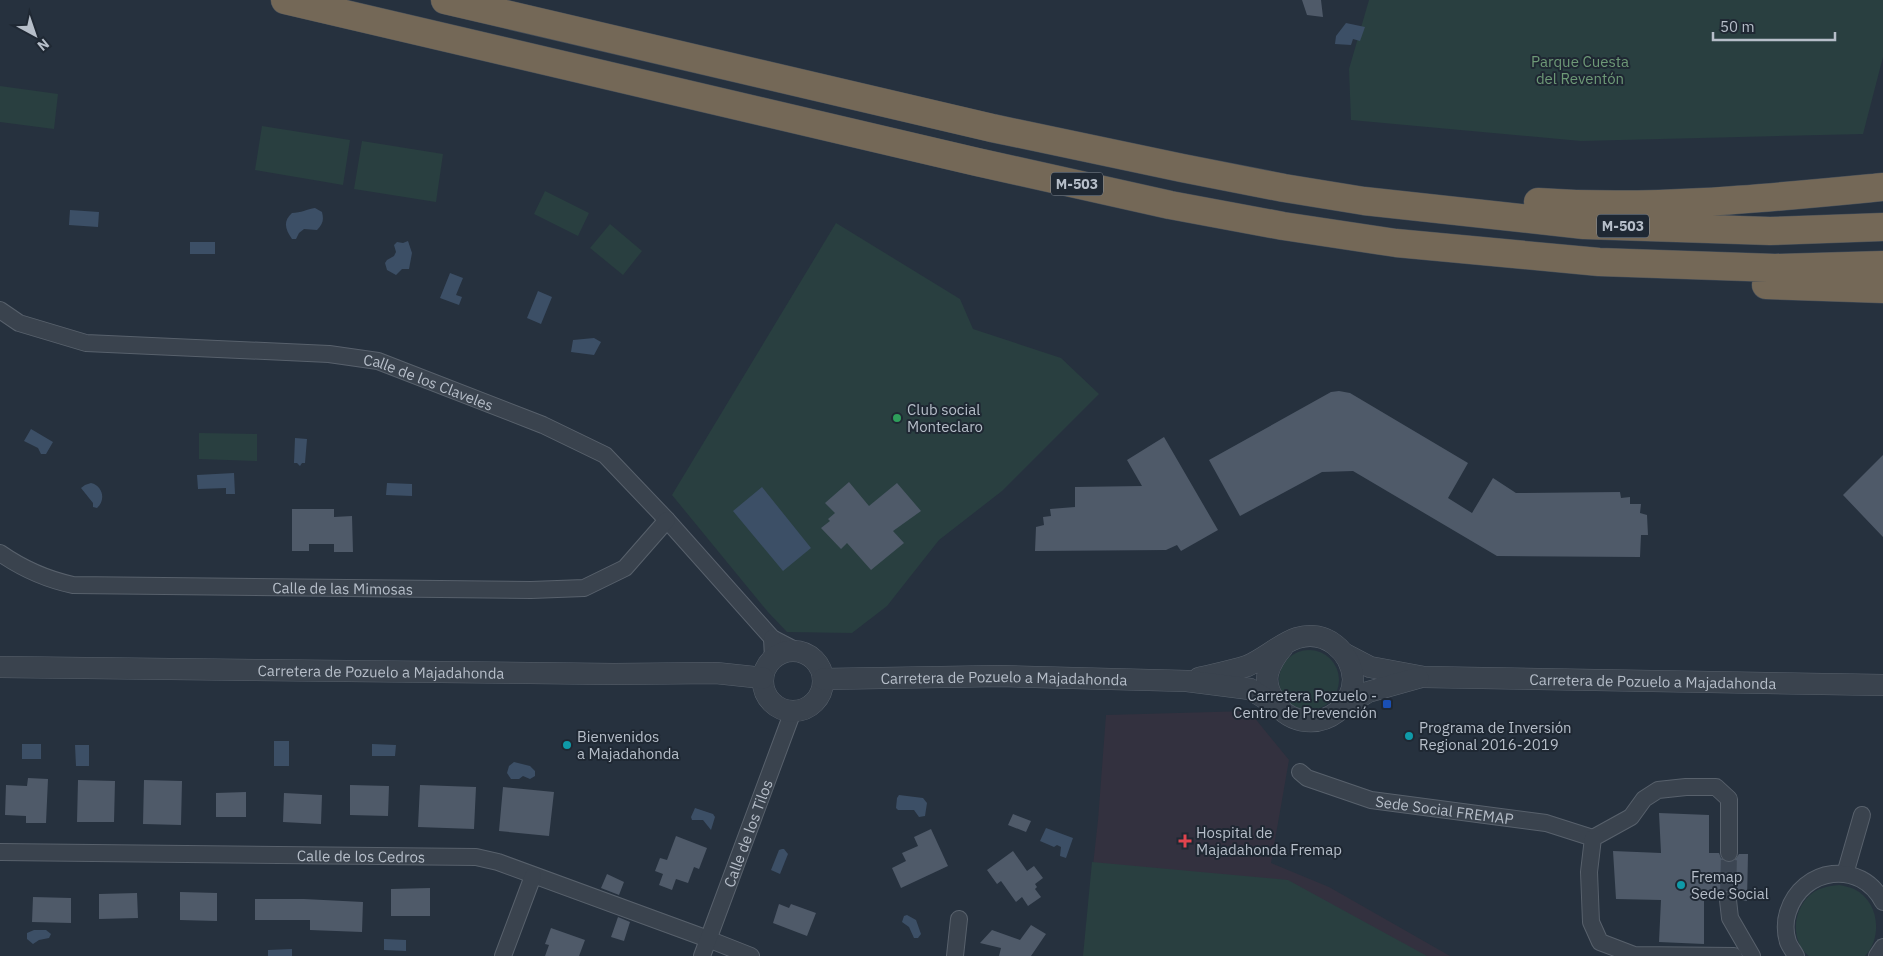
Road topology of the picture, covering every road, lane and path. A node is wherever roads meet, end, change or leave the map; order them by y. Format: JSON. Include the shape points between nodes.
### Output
{"nodes":[{"id":1,"x":285,"y":0,"type":"edge"},
{"id":2,"x":445,"y":0,"type":"edge"},
{"id":3,"x":1883,"y":187,"type":"edge"},
{"id":4,"x":1364,"y":201,"type":"junction"},
{"id":5,"x":1883,"y":227,"type":"edge"},
{"id":6,"x":1599,"y":262,"type":"junction"},
{"id":7,"x":1883,"y":264,"type":"edge"},
{"id":8,"x":1883,"y":289,"type":"edge"},
{"id":9,"x":0,"y":310,"type":"edge"},
{"id":10,"x":667,"y":520,"type":"junction"},
{"id":11,"x":0,"y":552,"type":"edge"},
{"id":12,"x":1283,"y":647,"type":"junction"},
{"id":13,"x":772,"y":648,"type":"junction"},
{"id":14,"x":1345,"y":654,"type":"junction"},
{"id":15,"x":0,"y":667,"type":"edge"},
{"id":16,"x":1424,"y":677,"type":"junction"},
{"id":17,"x":763,"y":678,"type":"junction"},
{"id":18,"x":822,"y":679,"type":"junction"},
{"id":19,"x":1187,"y":681,"type":"junction"},
{"id":20,"x":1883,"y":684,"type":"edge"},
{"id":21,"x":1277,"y":706,"type":"junction"},
{"id":22,"x":1342,"y":708,"type":"junction"},
{"id":23,"x":793,"y":711,"type":"junction"},
{"id":24,"x":1300,"y":772,"type":"dead end"},
{"id":25,"x":1862,"y":815,"type":"dead end"},
{"id":26,"x":1593,"y":838,"type":"junction"},
{"id":27,"x":0,"y":852,"type":"edge"},
{"id":28,"x":1729,"y":853,"type":"tunnel mouth"},
{"id":29,"x":1845,"y":874,"type":"junction"},
{"id":30,"x":533,"y":876,"type":"junction"},
{"id":31,"x":1728,"y":900,"type":"tunnel mouth"},
{"id":32,"x":1883,"y":902,"type":"edge"},
{"id":33,"x":1730,"y":918,"type":"junction"},
{"id":34,"x":959,"y":919,"type":"dead end"},
{"id":35,"x":708,"y":938,"type":"junction"},
{"id":36,"x":1883,"y":947,"type":"edge"},
{"id":37,"x":503,"y":956,"type":"edge"},
{"id":38,"x":702,"y":956,"type":"edge"},
{"id":39,"x":752,"y":956,"type":"edge"},
{"id":40,"x":955,"y":956,"type":"edge"},
{"id":41,"x":1734,"y":956,"type":"edge"},
{"id":42,"x":1752,"y":956,"type":"edge"},
{"id":43,"x":1796,"y":956,"type":"edge"},
{"id":44,"x":1877,"y":956,"type":"edge"}],
"edges":[{"from":1,"to":6,"type":"highway","number":"M-503","via":[[1170,205],[1396,243]]},
{"from":2,"to":4,"type":"highway","number":"M-503","via":[[992,128],[1182,168]]},
{"from":3,"to":4,"type":"highway","via":[[1764,199],[1589,206],[1472,198]]},
{"from":4,"to":5,"type":"highway","number":"M-503","via":[[1584,225],[1770,231]]},
{"from":6,"to":7,"type":"highway","number":"M-503","via":[[1775,268]]},
{"from":6,"to":8,"type":"highway","number":"M-503","via":[[1736,283]]},
{"from":9,"to":10,"type":"street","name":"Calle de los Claveles","via":[[19,323],[86,343],[329,354],[378,362],[543,425],[605,455]]},
{"from":10,"to":11,"type":"street","name":"Calle de las Mimosas","via":[[625,568],[584,588],[73,585],[48,580],[17,565]]},
{"from":10,"to":13,"type":"street","name":"Calle de los Claveles"},
{"from":12,"to":14,"type":"street","via":[[1297,638],[1314,636],[1331,642]]},
{"from":12,"to":19,"type":"street","name":"Carretera de Pozuelo a Majadahonda","via":[[1247,666]]},
{"from":12,"to":21,"type":"street","via":[[1272,659],[1268,675],[1269,691]]},
{"from":13,"to":17,"type":"street"},
{"from":13,"to":18,"type":"street","via":[[806,654],[820,669]]},
{"from":14,"to":16,"type":"street","name":"Carretera de Pozuelo a Majadahonda","via":[[1370,667]]},
{"from":14,"to":22,"type":"street","via":[[1352,667],[1353,681],[1350,695]]},
{"from":15,"to":17,"type":"street","name":"Carretera de Pozuelo a Majadahonda","via":[[716,673]]},
{"from":16,"to":20,"type":"street","name":"Carretera de Pozuelo a Majadahonda"},
{"from":16,"to":22,"type":"street","name":"Carretera de Pozuelo a Majadahonda","via":[[1368,692]]},
{"from":17,"to":23,"type":"street","via":[[764,688],[774,704]]},
{"from":18,"to":19,"type":"street","name":"Carretera de Pozuelo a Majadahonda","via":[[1000,676]]},
{"from":18,"to":23,"type":"street","via":[[818,697],[811,704]]},
{"from":19,"to":21,"type":"street","name":"Carretera de Pozuelo a Majadahonda","via":[[1250,689]]},
{"from":21,"to":22,"type":"street","via":[[1288,716],[1302,721],[1331,717]]},
{"from":23,"to":35,"type":"street","name":"Calle de los Tilos"},
{"from":24,"to":26,"type":"street","name":"Sede Social FREMAP","via":[[1307,778],[1372,800],[1546,823]]},
{"from":25,"to":29,"type":"street"},
{"from":26,"to":28,"type":"street","via":[[1630,817],[1644,799],[1658,790],[1686,786],[1716,787],[1729,799]]},
{"from":26,"to":41,"type":"street","via":[[1589,872],[1591,922],[1600,942],[1634,955]]},
{"from":27,"to":30,"type":"street","name":"Calle de los Cedros","via":[[476,857]]},
{"from":29,"to":32,"type":"street","via":[[1870,885]]},
{"from":29,"to":43,"type":"street","via":[[1824,875],[1811,881],[1792,900],[1785,920],[1788,941]]},
{"from":30,"to":35,"type":"street","name":"Calle de los Cedros"},
{"from":30,"to":37,"type":"street"},
{"from":31,"to":33,"type":"street"},
{"from":33,"to":41,"type":"street"},
{"from":33,"to":42,"type":"street"},
{"from":34,"to":40,"type":"street"},
{"from":35,"to":38,"type":"street","name":"Calle de los Tilos"},
{"from":35,"to":39,"type":"street","name":"Calle de los Cedros"},
{"from":36,"to":44,"type":"street"}]}
